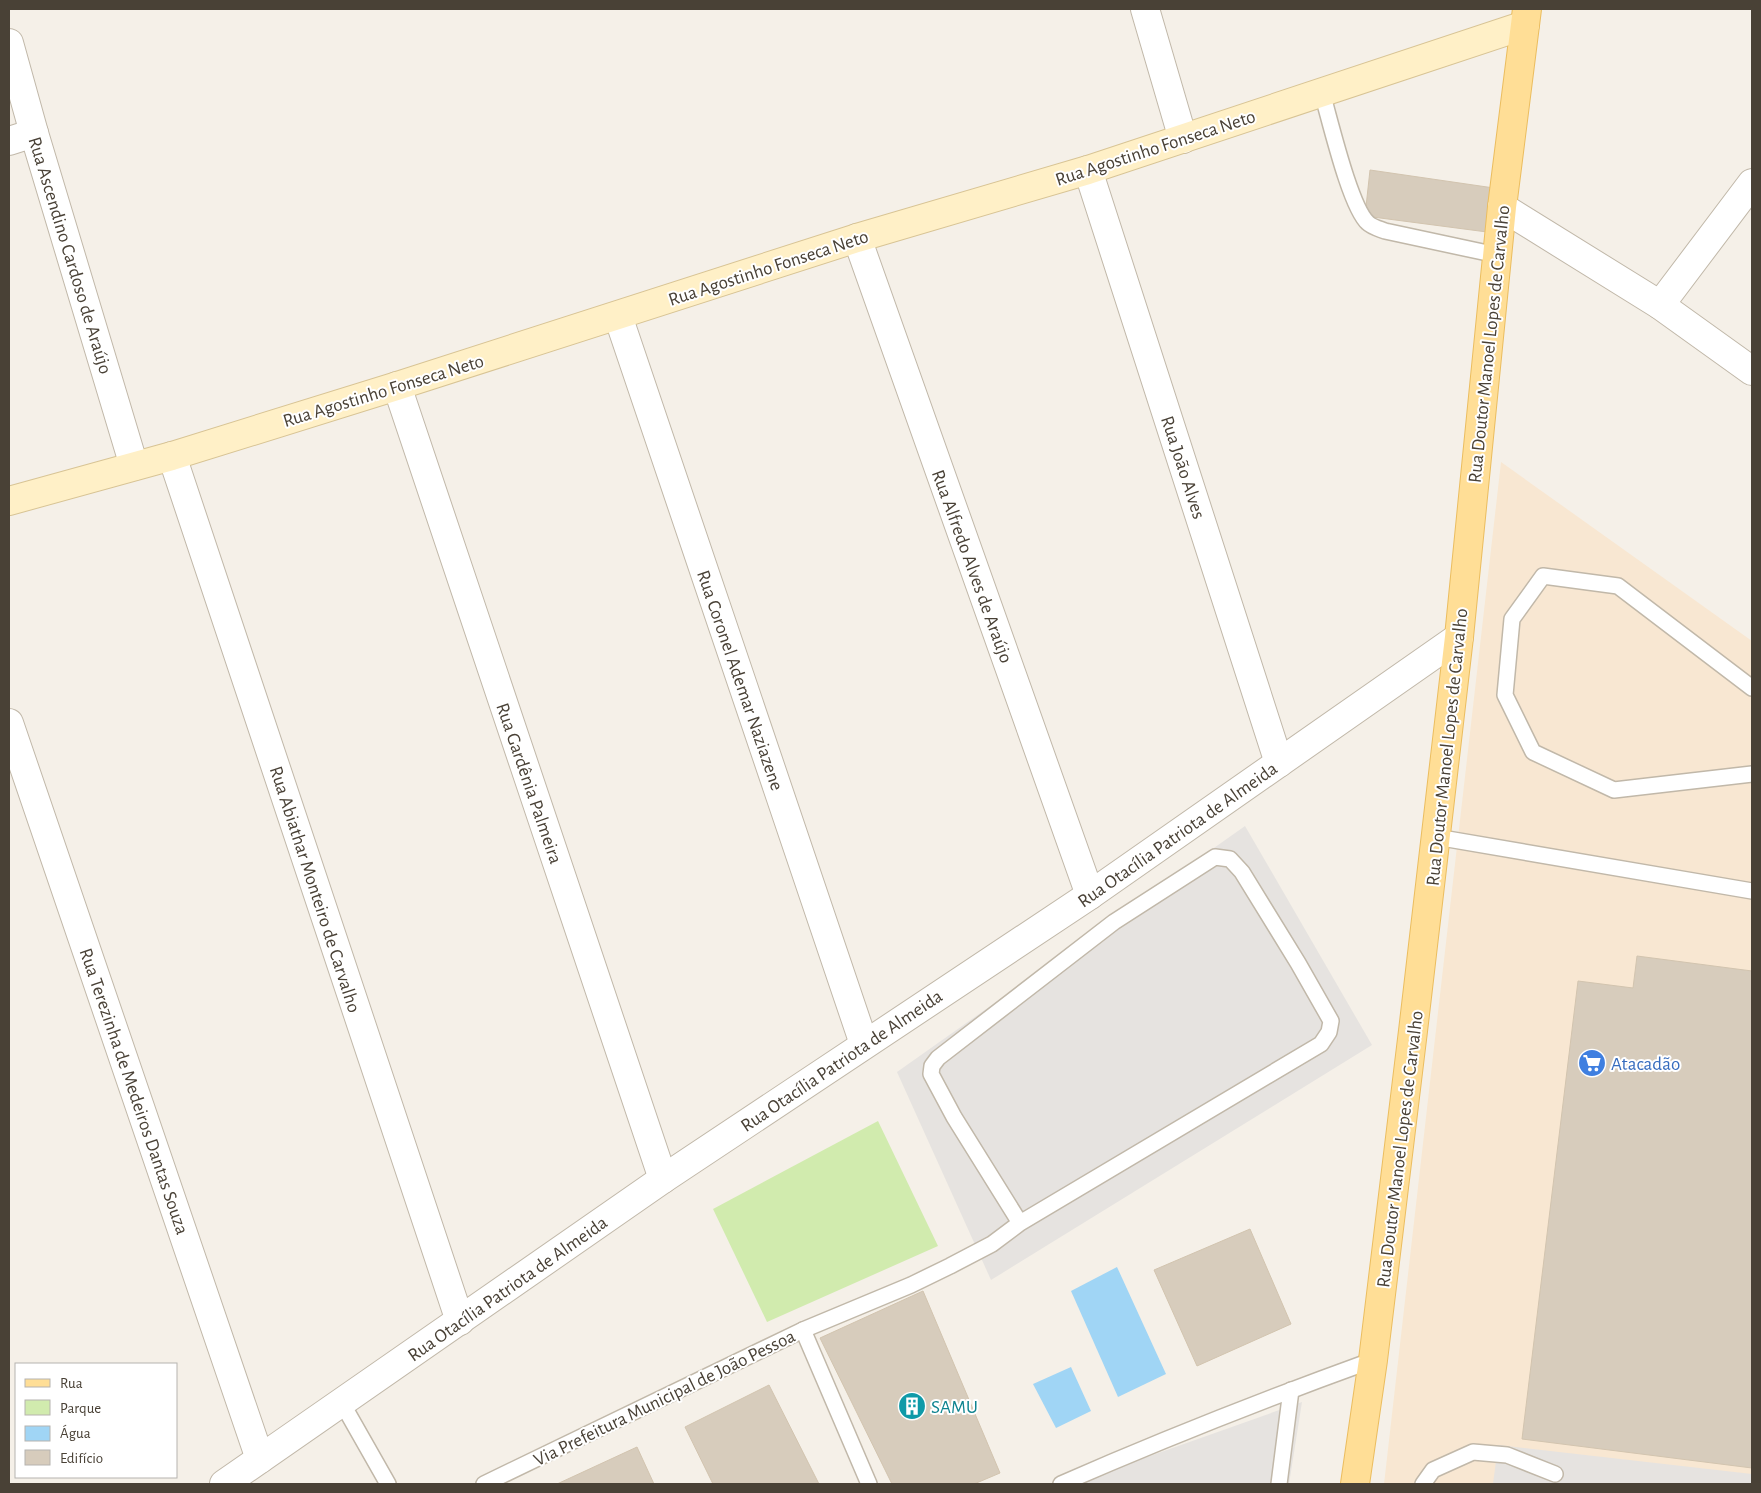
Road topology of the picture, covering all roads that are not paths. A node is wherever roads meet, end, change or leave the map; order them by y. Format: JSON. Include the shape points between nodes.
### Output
{"nodes":[{"id":1,"x":1145,"y":9,"type":"edge"},
{"id":2,"x":1526,"y":17,"type":"edge"},
{"id":3,"x":9,"y":43,"type":"edge"},
{"id":4,"x":1322,"y":93,"type":"junction"},
{"id":5,"x":21,"y":137,"type":"edge"},
{"id":6,"x":1183,"y":139,"type":"junction"},
{"id":7,"x":1088,"y":170,"type":"junction"},
{"id":8,"x":1752,"y":183,"type":"edge"},
{"id":9,"x":1502,"y":207,"type":"junction"},
{"id":10,"x":857,"y":238,"type":"junction"},
{"id":11,"x":1497,"y":254,"type":"junction"},
{"id":12,"x":1660,"y":305,"type":"junction"},
{"id":13,"x":618,"y":316,"type":"junction"},
{"id":14,"x":1752,"y":371,"type":"edge"},
{"id":15,"x":397,"y":386,"type":"junction"},
{"id":16,"x":172,"y":456,"type":"junction"},
{"id":17,"x":134,"y":466,"type":"junction"},
{"id":18,"x":9,"y":500,"type":"edge"},
{"id":19,"x":1459,"y":638,"type":"junction"},
{"id":20,"x":1752,"y":688,"type":"edge"},
{"id":21,"x":9,"y":723,"type":"edge"},
{"id":22,"x":1279,"y":763,"type":"junction"},
{"id":23,"x":1752,"y":774,"type":"edge"},
{"id":24,"x":1436,"y":836,"type":"junction"},
{"id":25,"x":1752,"y":891,"type":"edge"},
{"id":26,"x":1090,"y":895,"type":"junction"},
{"id":27,"x":864,"y":1044,"type":"junction"},
{"id":28,"x":663,"y":1179,"type":"junction"},
{"id":29,"x":1020,"y":1223,"type":"junction"},
{"id":30,"x":460,"y":1321,"type":"junction"},
{"id":31,"x":803,"y":1330,"type":"junction"},
{"id":32,"x":1374,"y":1360,"type":"junction"},
{"id":33,"x":1291,"y":1390,"type":"junction"},
{"id":34,"x":342,"y":1403,"type":"junction"},
{"id":35,"x":260,"y":1460,"type":"junction"},
{"id":36,"x":1555,"y":1474,"type":"dead end"},
{"id":37,"x":224,"y":1484,"type":"edge"},
{"id":38,"x":388,"y":1484,"type":"edge"},
{"id":39,"x":484,"y":1484,"type":"edge"},
{"id":40,"x":870,"y":1484,"type":"edge"},
{"id":41,"x":1061,"y":1484,"type":"edge"},
{"id":42,"x":1279,"y":1484,"type":"edge"},
{"id":43,"x":1355,"y":1484,"type":"edge"},
{"id":44,"x":1424,"y":1484,"type":"edge"}],
"edges":[{"from":1,"to":6,"type":"street"},
{"from":2,"to":4,"type":"main road","name":"Rua Agostinho Fonseca Neto"},
{"from":2,"to":9,"type":"main road","name":"Rua Doutor Manoel Lopes de Carvalho"},
{"from":3,"to":5,"type":"street","name":"Rua Ascendino Cardoso de Araújo"},
{"from":4,"to":6,"type":"main road","name":"Rua Agostinho Fonseca Neto"},
{"from":4,"to":11,"type":"lane","via":[[1347,177],[1368,223],[1385,231]]},
{"from":5,"to":17,"type":"street","name":"Rua Ascendino Cardoso de Araújo"},
{"from":6,"to":7,"type":"main road","name":"Rua Agostinho Fonseca Neto"},
{"from":7,"to":10,"type":"main road","name":"Rua Agostinho Fonseca Neto"},
{"from":7,"to":22,"type":"street","name":"Rua João Alves"},
{"from":8,"to":12,"type":"street"},
{"from":9,"to":11,"type":"main road","name":"Rua Doutor Manoel Lopes de Carvalho"},
{"from":9,"to":12,"type":"street"},
{"from":10,"to":13,"type":"main road","name":"Rua Agostinho Fonseca Neto"},
{"from":10,"to":26,"type":"street","name":"Rua Alfredo Alves de Araújo"},
{"from":11,"to":19,"type":"main road","name":"Rua Doutor Manoel Lopes de Carvalho"},
{"from":12,"to":14,"type":"street"},
{"from":13,"to":15,"type":"main road","name":"Rua Agostinho Fonseca Neto"},
{"from":13,"to":27,"type":"street","name":"Rua Coronel Ademar Naziazene"},
{"from":15,"to":16,"type":"main road","name":"Rua Agostinho Fonseca Neto"},
{"from":15,"to":28,"type":"street","name":"Rua Gardênia Palmeira"},
{"from":16,"to":17,"type":"main road","name":"Rua Agostinho Fonseca Neto"},
{"from":16,"to":30,"type":"street","name":"Rua Abiathar Monteiro de Carvalho"},
{"from":17,"to":18,"type":"main road","name":"Rua Agostinho Fonseca Neto"},
{"from":19,"to":22,"type":"street","name":"Rua Otacília Patriota de Almeida"},
{"from":19,"to":24,"type":"main road","name":"Rua Doutor Manoel Lopes de Carvalho"},
{"from":20,"to":23,"type":"lane","via":[[1618,586],[1543,576],[1512,619],[1505,695],[1532,752],[1614,790]]},
{"from":21,"to":35,"type":"street","name":"Rua Terezinha de Medeiros Dantas Souza"},
{"from":22,"to":26,"type":"street","name":"Rua Otacília Patriota de Almeida"},
{"from":24,"to":25,"type":"lane"},
{"from":24,"to":32,"type":"main road","name":"Rua Doutor Manoel Lopes de Carvalho"},
{"from":26,"to":27,"type":"street","name":"Rua Otacília Patriota de Almeida"},
{"from":27,"to":28,"type":"street","name":"Rua Otacília Patriota de Almeida"},
{"from":28,"to":30,"type":"street","name":"Rua Otacília Patriota de Almeida"},
{"from":29,"to":29,"type":"lane","via":[[954,1118],[931,1074],[932,1066],[938,1058],[1114,922],[1215,857],[1230,858],[1303,971],[1331,1021],[1330,1032],[1321,1044]]},
{"from":29,"to":31,"type":"lane","via":[[992,1244],[950,1266]]},
{"from":30,"to":34,"type":"street","name":"Rua Otacília Patriota de Almeida"},
{"from":31,"to":39,"type":"lane","name":"Via Prefeitura Municipal de João Pessoa"},
{"from":31,"to":40,"type":"lane","name":"Via Prefeitura Municipal de João Pessoa"},
{"from":32,"to":33,"type":"lane"},
{"from":32,"to":43,"type":"main road","name":"Rua Doutor Manoel Lopes de Carvalho"},
{"from":33,"to":41,"type":"lane"},
{"from":33,"to":42,"type":"lane"},
{"from":34,"to":35,"type":"street","name":"Rua Otacília Patriota de Almeida"},
{"from":34,"to":38,"type":"lane"},
{"from":35,"to":37,"type":"street","name":"Rua Otacília Patriota de Almeida"},
{"from":36,"to":44,"type":"lane","via":[[1507,1455],[1473,1452],[1433,1470]]}]}
